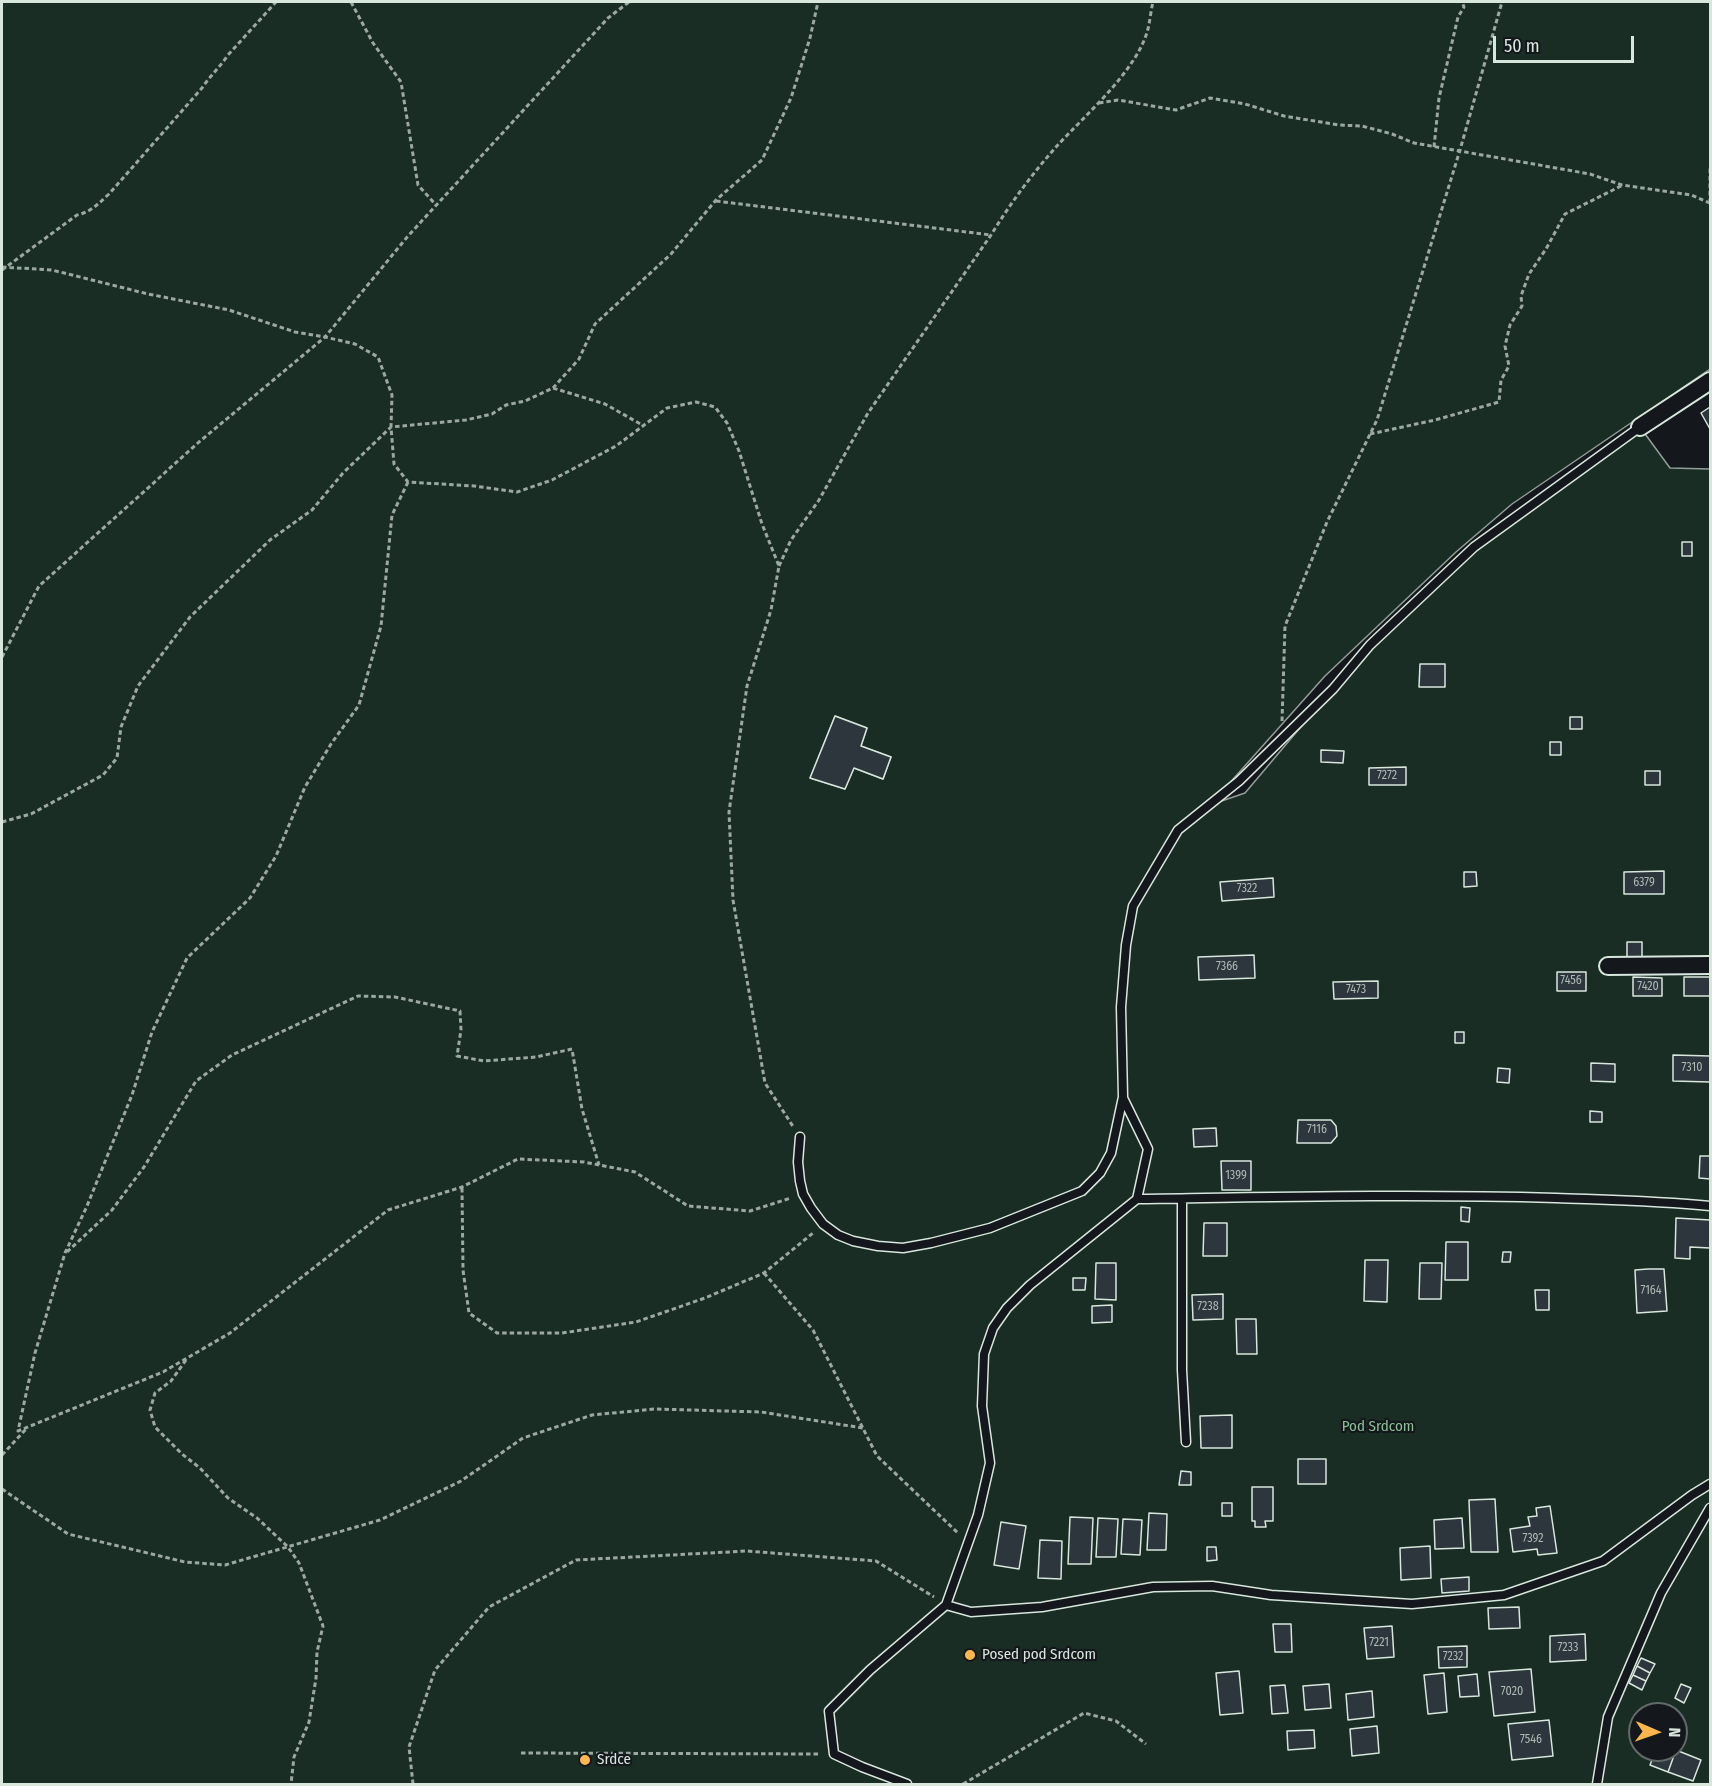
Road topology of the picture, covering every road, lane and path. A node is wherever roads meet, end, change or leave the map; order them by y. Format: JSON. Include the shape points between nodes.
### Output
{"nodes":[{"id":1,"x":276,"y":2,"type":"edge"},
{"id":2,"x":351,"y":2,"type":"edge"},
{"id":3,"x":629,"y":2,"type":"edge"},
{"id":4,"x":818,"y":2,"type":"edge"},
{"id":5,"x":1153,"y":2,"type":"edge"},
{"id":6,"x":1462,"y":2,"type":"edge"},
{"id":7,"x":1502,"y":2,"type":"edge"},
{"id":8,"x":1099,"y":103,"type":"junction"},
{"id":9,"x":1434,"y":147,"type":"junction"},
{"id":10,"x":1460,"y":150,"type":"junction"},
{"id":11,"x":1710,"y":166,"type":"edge"},
{"id":12,"x":1622,"y":185,"type":"junction"},
{"id":13,"x":716,"y":201,"type":"junction"},
{"id":14,"x":1710,"y":203,"type":"edge"},
{"id":15,"x":436,"y":205,"type":"junction"},
{"id":16,"x":991,"y":235,"type":"junction"},
{"id":17,"x":3,"y":268,"type":"edge"},
{"id":18,"x":325,"y":337,"type":"junction"},
{"id":19,"x":1710,"y":381,"type":"edge"},
{"id":20,"x":553,"y":388,"type":"junction"},
{"id":21,"x":644,"y":426,"type":"junction"},
{"id":22,"x":392,"y":427,"type":"junction"},
{"id":23,"x":1640,"y":428,"type":"joint"},
{"id":24,"x":1370,"y":434,"type":"junction"},
{"id":25,"x":408,"y":482,"type":"junction"},
{"id":26,"x":779,"y":566,"type":"junction"},
{"id":27,"x":2,"y":657,"type":"edge"},
{"id":28,"x":1281,"y":740,"type":"junction"},
{"id":29,"x":2,"y":822,"type":"edge"},
{"id":30,"x":1608,"y":966,"type":"dead end"},
{"id":31,"x":1710,"y":966,"type":"edge"},
{"id":32,"x":1123,"y":1097,"type":"junction"},
{"id":33,"x":800,"y":1137,"type":"joint"},
{"id":34,"x":599,"y":1165,"type":"junction"},
{"id":35,"x":462,"y":1187,"type":"junction"},
{"id":36,"x":803,"y":1194,"type":"junction"},
{"id":37,"x":1137,"y":1199,"type":"junction"},
{"id":38,"x":1182,"y":1199,"type":"junction"},
{"id":39,"x":1710,"y":1206,"type":"edge"},
{"id":40,"x":823,"y":1224,"type":"junction"},
{"id":41,"x":65,"y":1253,"type":"junction"},
{"id":42,"x":764,"y":1273,"type":"junction"},
{"id":43,"x":187,"y":1358,"type":"junction"},
{"id":44,"x":863,"y":1428,"type":"junction"},
{"id":45,"x":18,"y":1431,"type":"junction"},
{"id":46,"x":1186,"y":1442,"type":"dead end"},
{"id":47,"x":2,"y":1455,"type":"edge"},
{"id":48,"x":1710,"y":1484,"type":"edge"},
{"id":49,"x":2,"y":1490,"type":"edge"},
{"id":50,"x":1710,"y":1509,"type":"edge"},
{"id":51,"x":968,"y":1542,"type":"junction"},
{"id":52,"x":288,"y":1547,"type":"junction"},
{"id":53,"x":946,"y":1605,"type":"junction"},
{"id":54,"x":1146,"y":1744,"type":"dead end"},
{"id":55,"x":521,"y":1753,"type":"dead end"},
{"id":56,"x":834,"y":1754,"type":"junction"},
{"id":57,"x":291,"y":1785,"type":"edge"},
{"id":58,"x":413,"y":1785,"type":"edge"},
{"id":59,"x":907,"y":1785,"type":"edge"},
{"id":60,"x":963,"y":1785,"type":"edge"},
{"id":61,"x":1597,"y":1785,"type":"edge"}],
"edges":[{"from":1,"to":17,"type":"path","via":[[109,194]]},
{"from":2,"to":15,"type":"path","via":[[373,43],[401,82],[418,186]]},
{"from":3,"to":15,"type":"path","via":[[608,18]]},
{"from":4,"to":13,"type":"path","via":[[792,98],[762,160]]},
{"from":5,"to":8,"type":"path","via":[[1148,30],[1132,62]]},
{"from":6,"to":9,"type":"path","via":[[1464,7],[1458,17],[1439,98]]},
{"from":7,"to":10,"type":"path"},
{"from":8,"to":9,"type":"path","via":[[1118,100],[1176,110],[1210,98],[1284,116],[1362,126]]},
{"from":8,"to":16,"type":"path","via":[[1048,157]]},
{"from":9,"to":10,"type":"path"},
{"from":10,"to":12,"type":"path","via":[[1590,174]]},
{"from":10,"to":24,"type":"path"},
{"from":11,"to":14,"type":"path"},
{"from":12,"to":14,"type":"path","via":[[1690,195]]},
{"from":12,"to":24,"type":"path","via":[[1565,214],[1528,274],[1522,306],[1510,325],[1505,346],[1509,366],[1501,380],[1499,402]]},
{"from":13,"to":16,"type":"path"},
{"from":13,"to":20,"type":"path","via":[[671,254],[595,324],[579,359]]},
{"from":15,"to":18,"type":"path"},
{"from":16,"to":26,"type":"path","via":[[868,413]]},
{"from":17,"to":18,"type":"path","via":[[52,270],[229,310],[295,332]]},
{"from":18,"to":22,"type":"path","via":[[355,344],[378,357],[392,395]]},
{"from":18,"to":27,"type":"path","via":[[199,442],[39,586]]},
{"from":19,"to":23,"type":"street"},
{"from":20,"to":21,"type":"path","via":[[605,404]]},
{"from":20,"to":22,"type":"path","via":[[492,414]]},
{"from":21,"to":25,"type":"path","via":[[616,446],[552,480],[517,492]]},
{"from":21,"to":26,"type":"path","via":[[667,408],[696,402],[715,407],[740,451]]},
{"from":22,"to":25,"type":"path","via":[[394,464]]},
{"from":22,"to":29,"type":"path","via":[[343,473],[312,510],[270,540],[190,617],[138,686],[121,727],[117,758],[103,775],[31,814]]},
{"from":23,"to":28,"type":"lane","via":[[1474,547],[1370,645],[1333,689]]},
{"from":24,"to":28,"type":"path","via":[[1327,522],[1285,626]]},
{"from":25,"to":41,"type":"path","via":[[393,515],[381,626],[359,705],[305,787],[276,856],[250,898],[186,958],[152,1032],[132,1095]]},
{"from":26,"to":33,"type":"path","via":[[771,610],[747,686],[729,812],[734,900],[765,1083]]},
{"from":28,"to":32,"type":"lane","via":[[1239,781],[1178,830],[1133,906],[1121,1007]]},
{"from":30,"to":31,"type":"street"},
{"from":32,"to":37,"type":"lane","via":[[1148,1149]]},
{"from":32,"to":40,"type":"lane","via":[[1111,1153],[1100,1173],[1082,1191],[990,1228],[903,1248],[853,1241]]},
{"from":33,"to":36,"type":"lane","via":[[798,1162]]},
{"from":34,"to":35,"type":"path","via":[[518,1159]]},
{"from":34,"to":36,"type":"path","via":[[634,1172],[688,1206],[750,1211]]},
{"from":34,"to":41,"type":"path","via":[[582,1109],[572,1049],[536,1057],[484,1061],[457,1056],[460,1011],[395,997],[358,996],[232,1054],[196,1081],[144,1167],[112,1210]]},
{"from":35,"to":42,"type":"path","via":[[463,1270],[469,1313],[497,1333],[562,1333],[636,1322]]},
{"from":35,"to":43,"type":"path","via":[[388,1210],[230,1333]]},
{"from":36,"to":40,"type":"lane"},
{"from":37,"to":38,"type":"lane"},
{"from":37,"to":51,"type":"lane","via":[[1030,1285],[993,1328],[984,1354],[982,1406],[990,1463]]},
{"from":38,"to":39,"type":"lane","via":[[1485,1196]]},
{"from":38,"to":46,"type":"lane"},
{"from":40,"to":42,"type":"path"},
{"from":41,"to":45,"type":"path","via":[[35,1353]]},
{"from":42,"to":44,"type":"path","via":[[813,1330]]},
{"from":43,"to":45,"type":"path","via":[[163,1372]]},
{"from":43,"to":52,"type":"path","via":[[171,1381],[155,1393],[150,1410],[155,1427],[228,1498]]},
{"from":44,"to":51,"type":"path","via":[[877,1456]]},
{"from":44,"to":52,"type":"path","via":[[761,1412],[655,1409],[592,1415],[523,1438],[461,1481],[380,1520]]},
{"from":45,"to":47,"type":"path","via":[[26,1429]]},
{"from":48,"to":53,"type":"lane","via":[[1603,1562],[1504,1595],[1412,1604],[1271,1595],[1212,1586],[1153,1587],[1030,1608],[971,1612]]},
{"from":49,"to":52,"type":"path","via":[[68,1534],[185,1562],[225,1565]]},
{"from":50,"to":61,"type":"lane","via":[[1661,1593],[1608,1717]]},
{"from":51,"to":53,"type":"lane"},
{"from":52,"to":57,"type":"path","via":[[299,1563],[323,1626],[316,1652],[309,1722],[294,1757]]},
{"from":53,"to":56,"type":"lane","via":[[829,1711]]},
{"from":53,"to":58,"type":"path","via":[[876,1561],[747,1551],[576,1560],[489,1607],[435,1670],[409,1747]]},
{"from":54,"to":60,"type":"path","via":[[1116,1721],[1084,1713]]},
{"from":55,"to":56,"type":"path"},
{"from":56,"to":59,"type":"lane"}]}
